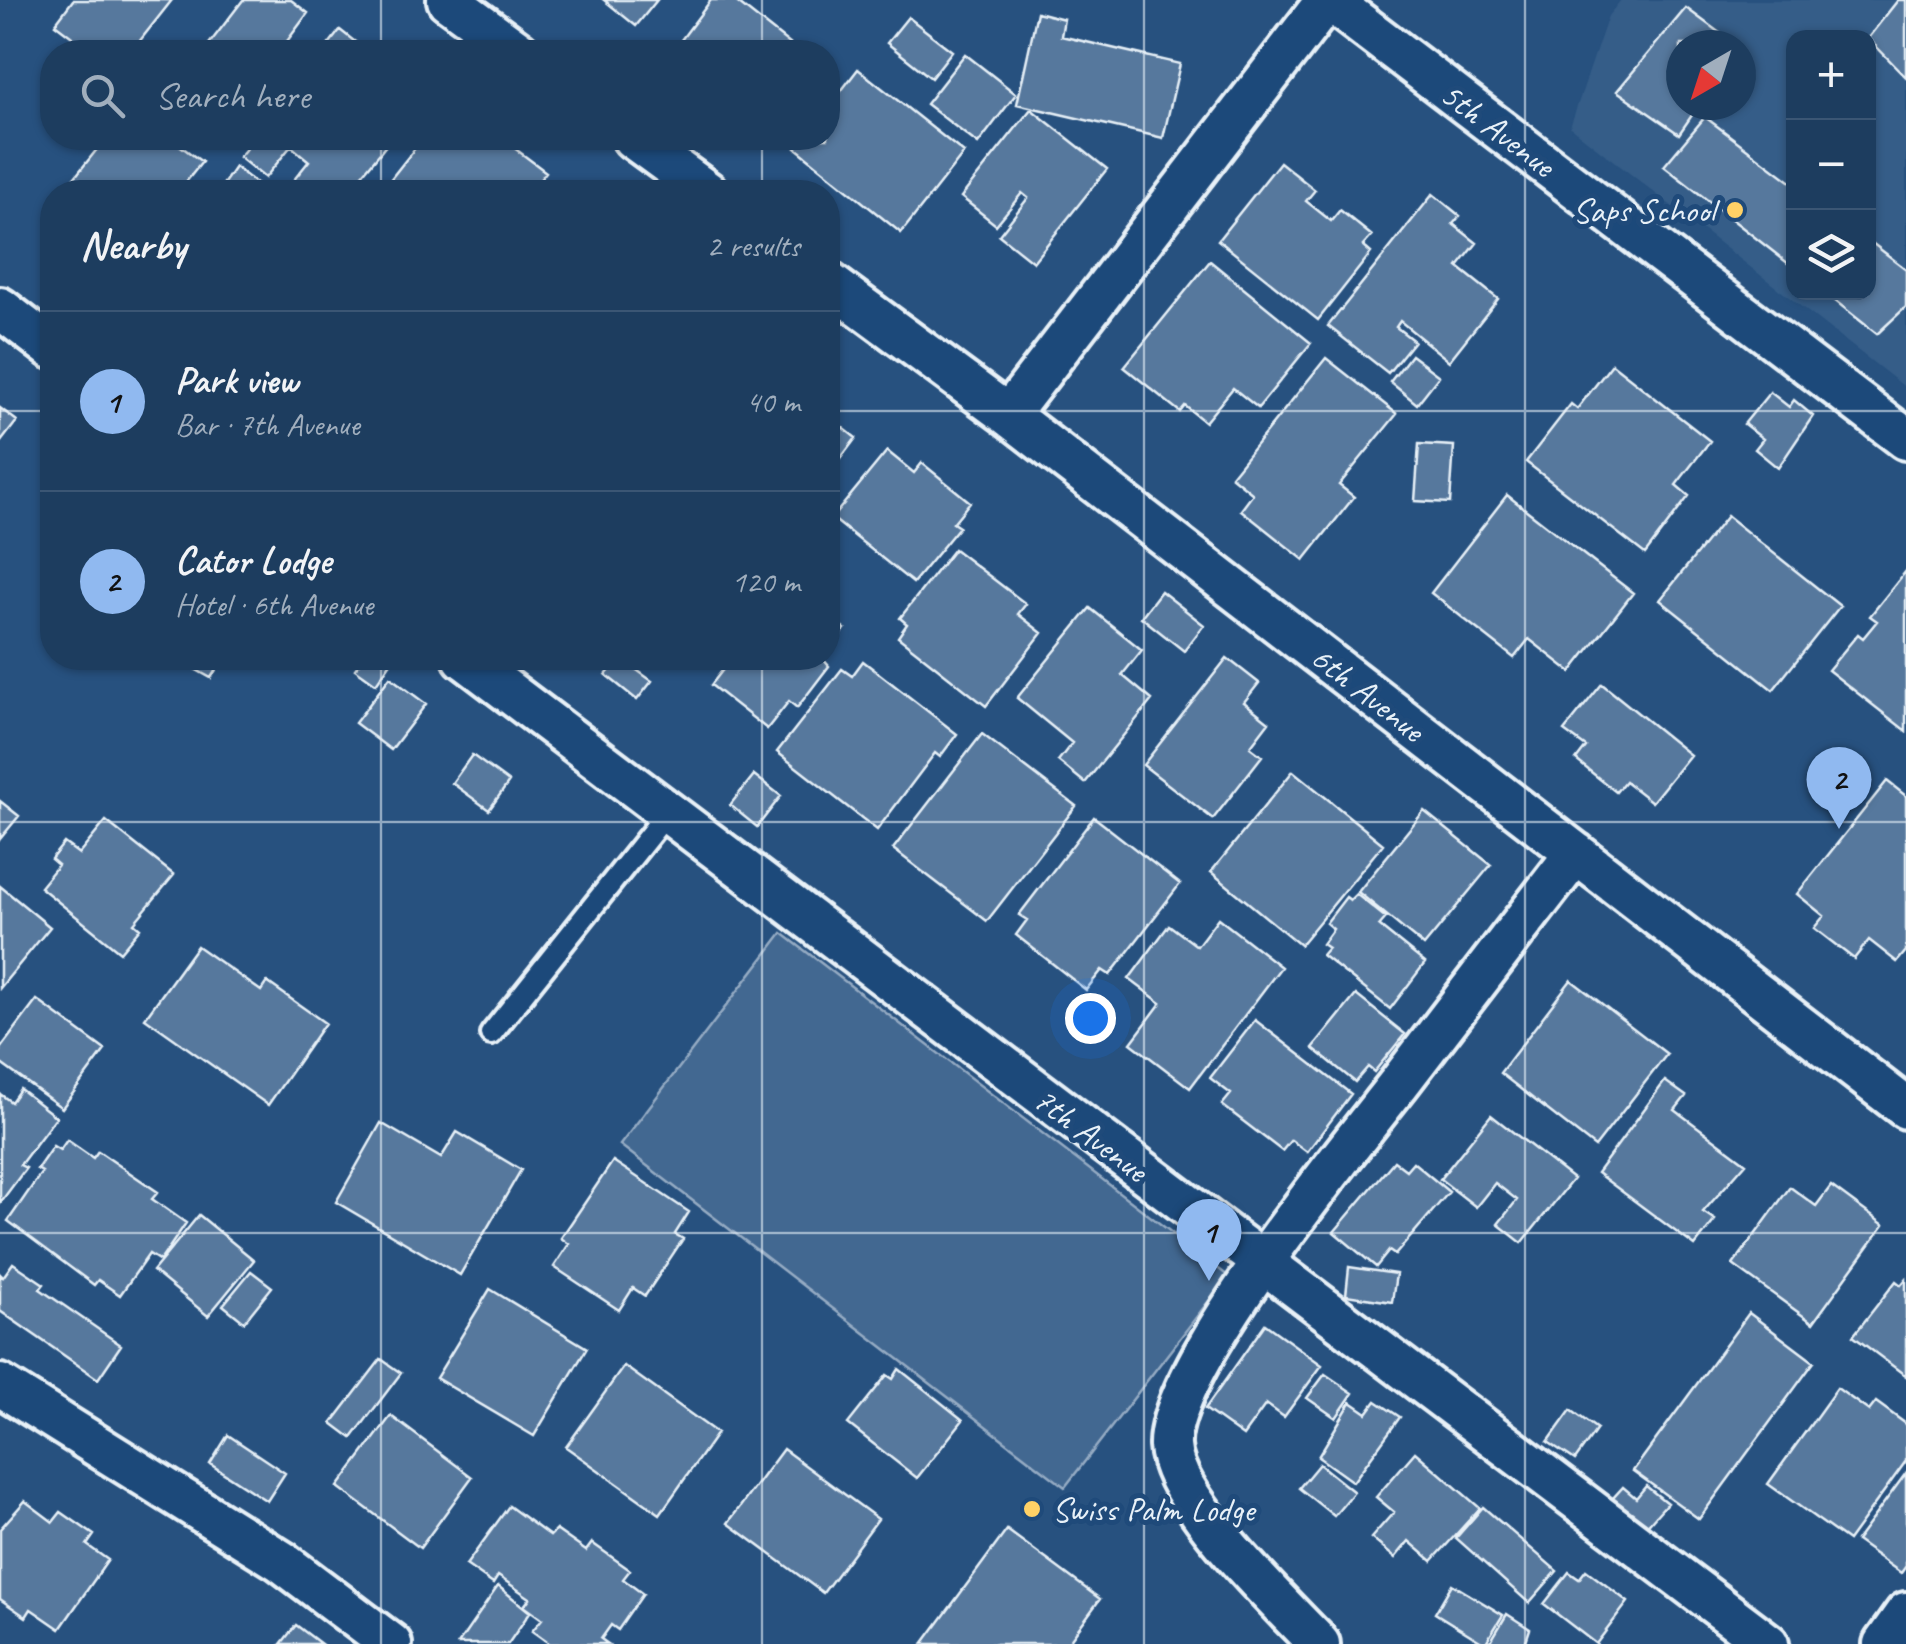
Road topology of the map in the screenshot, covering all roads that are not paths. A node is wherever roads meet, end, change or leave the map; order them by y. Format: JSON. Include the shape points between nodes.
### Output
{"nodes":[{"id":1,"x":448,"y":0,"type":"edge"},
{"id":2,"x":1328,"y":0,"type":"edge"},
{"id":3,"x":502,"y":40,"type":"edge"},
{"id":4,"x":650,"y":150,"type":"edge"},
{"id":5,"x":691,"y":180,"type":"edge"},
{"id":6,"x":840,"y":291,"type":"edge"},
{"id":7,"x":0,"y":308,"type":"edge"},
{"id":8,"x":40,"y":339,"type":"edge"},
{"id":9,"x":1008,"y":415,"type":"junction"},
{"id":10,"x":1906,"y":439,"type":"edge"},
{"id":11,"x":480,"y":670,"type":"edge"},
{"id":12,"x":668,"y":812,"type":"junction"},
{"id":13,"x":1576,"y":852,"type":"junction"},
{"id":14,"x":491,"y":1034,"type":"dead end"},
{"id":15,"x":1906,"y":1108,"type":"edge"},
{"id":16,"x":1261,"y":1263,"type":"junction"},
{"id":17,"x":0,"y":1386,"type":"edge"},
{"id":18,"x":1906,"y":1613,"type":"edge"},
{"id":19,"x":391,"y":1644,"type":"edge"},
{"id":20,"x":1319,"y":1644,"type":"edge"},
{"id":21,"x":1768,"y":1644,"type":"edge"},
{"id":22,"x":1884,"y":1644,"type":"edge"}],
"edges":[{"from":1,"to":3,"type":"street"},
{"from":2,"to":9,"type":"street"},
{"from":2,"to":10,"type":"street","name":"5th Avenue"},
{"from":4,"to":5,"type":"street"},
{"from":6,"to":9,"type":"street","name":"6th Avenue"},
{"from":7,"to":8,"type":"street"},
{"from":9,"to":13,"type":"street","name":"6th Avenue"},
{"from":11,"to":12,"type":"street","name":"7th Avenue"},
{"from":12,"to":14,"type":"lane"},
{"from":12,"to":16,"type":"street","name":"7th Avenue"},
{"from":13,"to":15,"type":"street","name":"6th Avenue"},
{"from":13,"to":16,"type":"street"},
{"from":16,"to":20,"type":"street","via":[[1177,1404],[1170,1447],[1196,1504],[1245,1568]]},
{"from":16,"to":21,"type":"street","name":"7th Avenue"},
{"from":17,"to":19,"type":"street","via":[[281,1561]]},
{"from":18,"to":22,"type":"street"}]}
